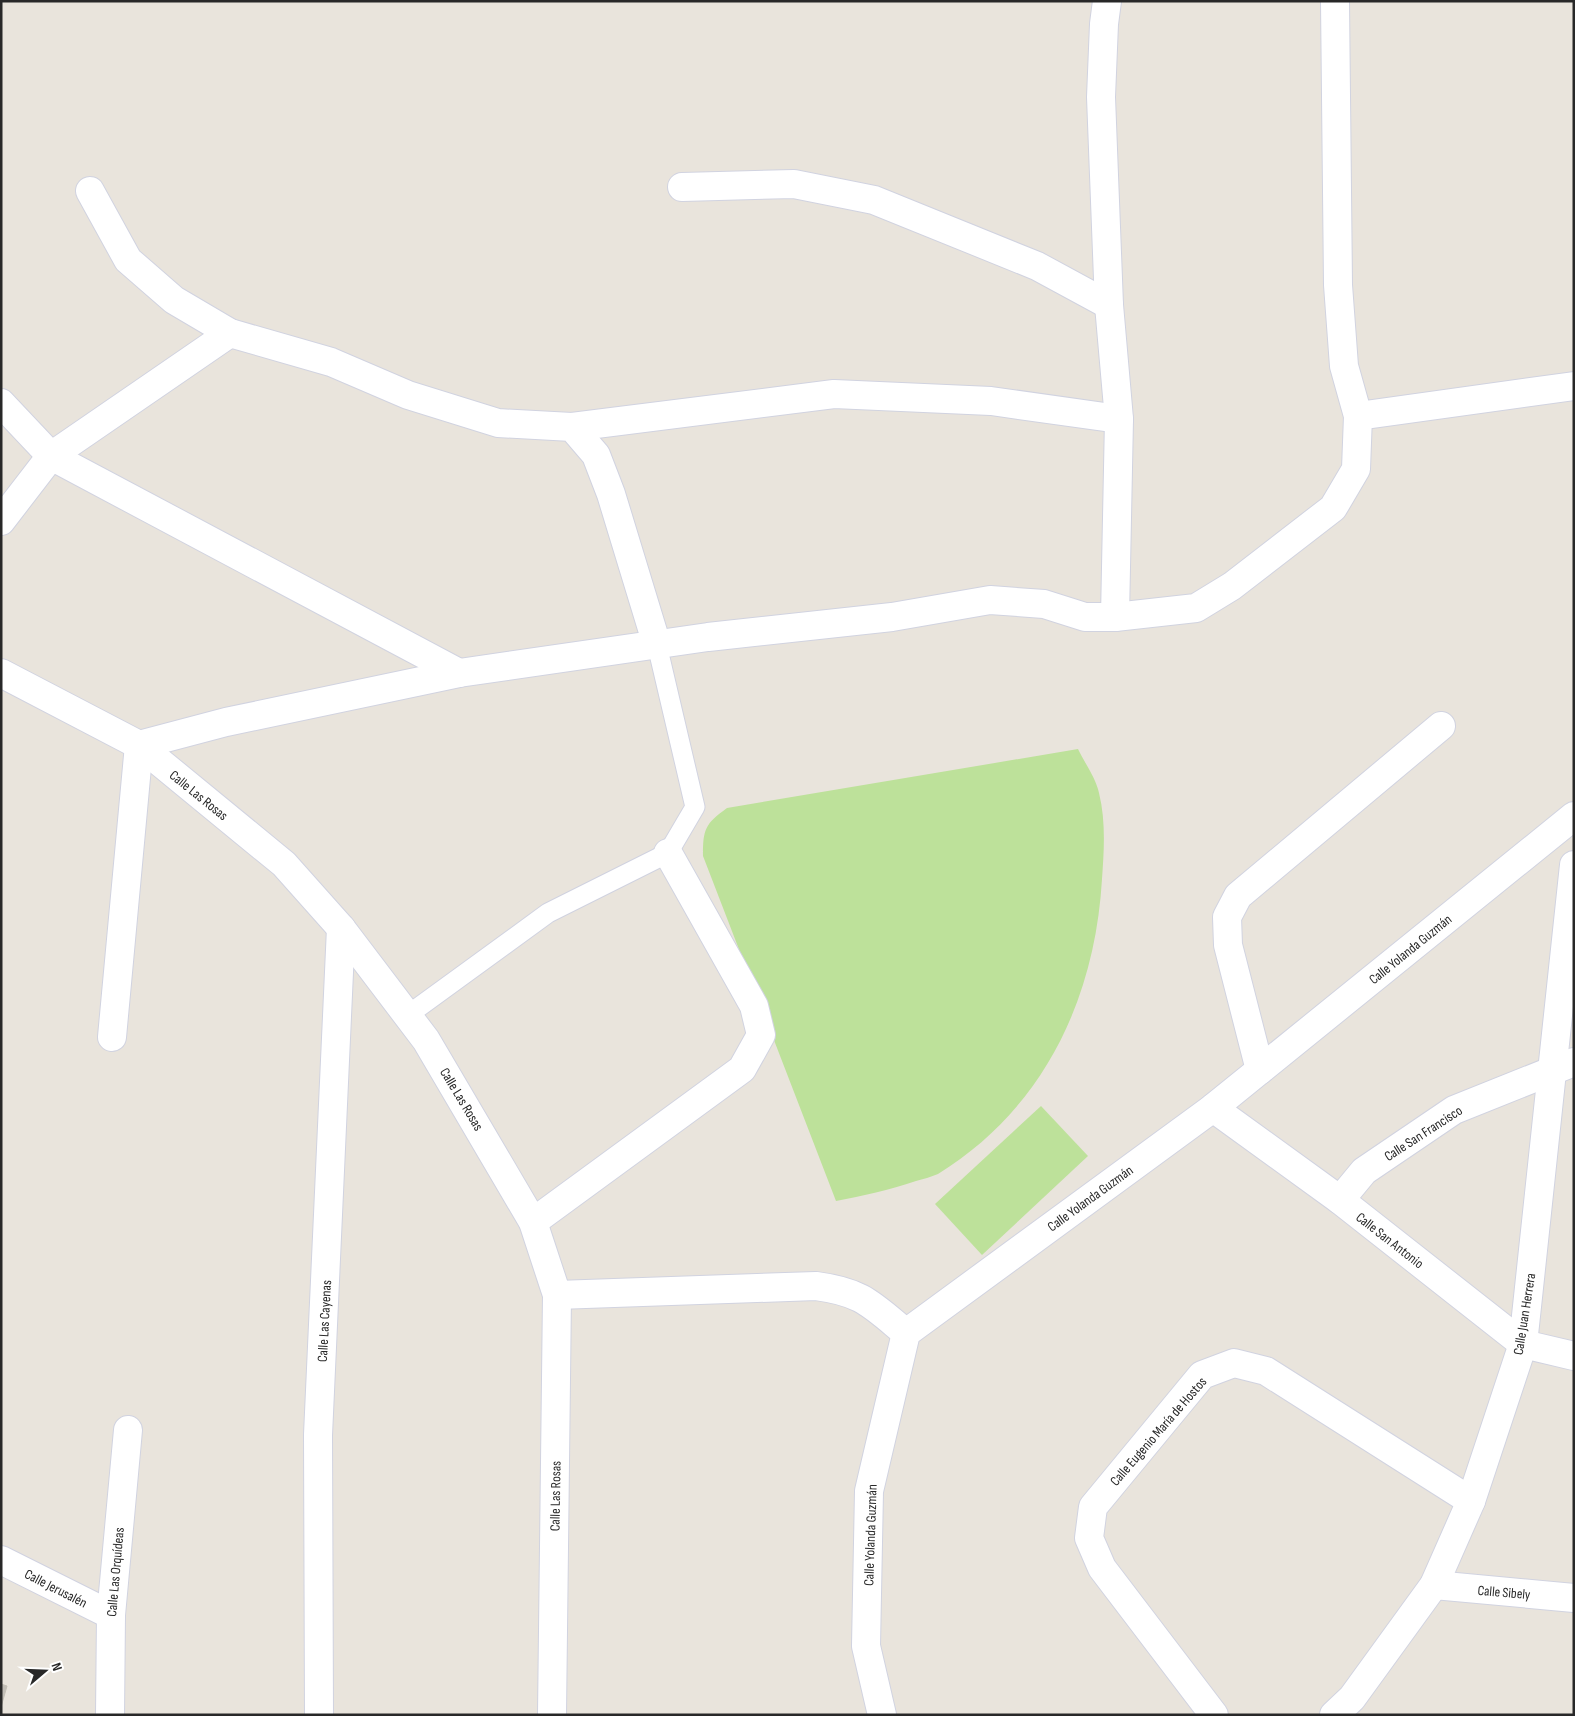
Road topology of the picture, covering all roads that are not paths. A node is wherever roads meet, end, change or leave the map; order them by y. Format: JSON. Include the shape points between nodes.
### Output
{"nodes":[{"id":1,"x":1107,"y":1,"type":"edge"},
{"id":2,"x":1335,"y":1,"type":"edge"},
{"id":3,"x":682,"y":187,"type":"dead end"},
{"id":4,"x":90,"y":191,"type":"dead end"},
{"id":5,"x":1109,"y":304,"type":"junction"},
{"id":6,"x":230,"y":333,"type":"junction"},
{"id":7,"x":1574,"y":386,"type":"edge"},
{"id":8,"x":1,"y":402,"type":"edge"},
{"id":9,"x":1358,"y":416,"type":"junction"},
{"id":10,"x":1119,"y":419,"type":"junction"},
{"id":11,"x":572,"y":428,"type":"junction"},
{"id":12,"x":51,"y":456,"type":"junction"},
{"id":13,"x":1,"y":522,"type":"edge"},
{"id":14,"x":1115,"y":617,"type":"junction"},
{"id":15,"x":658,"y":645,"type":"junction"},
{"id":16,"x":459,"y":673,"type":"junction"},
{"id":17,"x":1,"y":674,"type":"edge"},
{"id":18,"x":1441,"y":726,"type":"dead end"},
{"id":19,"x":139,"y":746,"type":"junction"},
{"id":20,"x":1574,"y":816,"type":"edge"},
{"id":21,"x":668,"y":853,"type":"junction"},
{"id":22,"x":1574,"y":865,"type":"edge"},
{"id":23,"x":341,"y":928,"type":"junction"},
{"id":24,"x":408,"y":1015,"type":"junction"},
{"id":25,"x":112,"y":1037,"type":"dead end"},
{"id":26,"x":1564,"y":1066,"type":"edge"},
{"id":27,"x":1260,"y":1070,"type":"junction"},
{"id":28,"x":1213,"y":1108,"type":"junction"},
{"id":29,"x":1340,"y":1200,"type":"junction"},
{"id":30,"x":533,"y":1222,"type":"junction"},
{"id":31,"x":557,"y":1296,"type":"junction"},
{"id":32,"x":906,"y":1332,"type":"junction"},
{"id":33,"x":1523,"y":1344,"type":"junction"},
{"id":34,"x":1574,"y":1356,"type":"edge"},
{"id":35,"x":128,"y":1430,"type":"dead end"},
{"id":36,"x":1470,"y":1501,"type":"junction"},
{"id":37,"x":1,"y":1560,"type":"edge"},
{"id":38,"x":1434,"y":1585,"type":"junction"},
{"id":39,"x":1574,"y":1598,"type":"edge"},
{"id":40,"x":111,"y":1615,"type":"junction"},
{"id":41,"x":110,"y":1715,"type":"edge"},
{"id":42,"x":319,"y":1715,"type":"edge"},
{"id":43,"x":552,"y":1715,"type":"edge"},
{"id":44,"x":882,"y":1715,"type":"edge"},
{"id":45,"x":1214,"y":1715,"type":"edge"},
{"id":46,"x":1334,"y":1715,"type":"edge"}],
"edges":[{"from":1,"to":5,"type":"street","via":[[1101,97]]},
{"from":2,"to":9,"type":"street","via":[[1338,285],[1344,366]]},
{"from":3,"to":5,"type":"street","via":[[794,184],[874,200],[1037,266]]},
{"from":4,"to":6,"type":"street","via":[[128,260],[174,300]]},
{"from":5,"to":10,"type":"street"},
{"from":6,"to":11,"type":"street","via":[[331,362],[408,395],[498,424]]},
{"from":6,"to":12,"type":"street"},
{"from":7,"to":9,"type":"street"},
{"from":8,"to":12,"type":"street"},
{"from":9,"to":14,"type":"street","via":[[1356,469],[1333,508],[1264,564],[1196,608]]},
{"from":10,"to":11,"type":"street","via":[[991,401],[834,394]]},
{"from":10,"to":14,"type":"street"},
{"from":11,"to":15,"type":"street","via":[[596,455],[612,494]]},
{"from":12,"to":13,"type":"street"},
{"from":12,"to":16,"type":"street"},
{"from":14,"to":15,"type":"street","via":[[1085,617],[1044,604],[990,600],[892,617]]},
{"from":15,"to":16,"type":"street"},
{"from":15,"to":21,"type":"lane","via":[[695,807]]},
{"from":16,"to":19,"type":"street","via":[[226,722]]},
{"from":17,"to":19,"type":"street","name":"Calle Las Rosas"},
{"from":18,"to":27,"type":"street","via":[[1238,896],[1227,917],[1228,945]]},
{"from":19,"to":23,"type":"street","name":"Calle Las Rosas","via":[[284,864]]},
{"from":19,"to":25,"type":"street"},
{"from":20,"to":27,"type":"street","name":"Calle Yolanda Guzmán"},
{"from":21,"to":24,"type":"lane","via":[[548,912]]},
{"from":21,"to":30,"type":"street","via":[[754,1006],[762,1035],[742,1069]]},
{"from":22,"to":26,"type":"street","name":"Calle Juan Herrera"},
{"from":23,"to":24,"type":"street","name":"Calle Las Rosas"},
{"from":23,"to":42,"type":"street","name":"Calle Las Cayenas","via":[[318,1435]]},
{"from":24,"to":30,"type":"street","name":"Calle Las Rosas","via":[[474,1118]]},
{"from":26,"to":29,"type":"street","name":"Calle San Francisco","via":[[1454,1110],[1364,1171]]},
{"from":26,"to":33,"type":"street","name":"Calle Juan Herrera"},
{"from":27,"to":28,"type":"street","name":"Calle Yolanda Guzmán"},
{"from":28,"to":29,"type":"street","name":"Calle San Antonio"},
{"from":28,"to":32,"type":"street","name":"Calle Yolanda Guzmán"},
{"from":29,"to":33,"type":"street","name":"Calle San Antonio"},
{"from":30,"to":31,"type":"street","name":"Calle Las Rosas"},
{"from":31,"to":32,"type":"street","via":[[816,1286],[842,1290],[866,1299]]},
{"from":31,"to":43,"type":"street","name":"Calle Las Rosas"},
{"from":32,"to":44,"type":"street","name":"Calle Yolanda Guzmán","via":[[869,1491],[866,1646]]},
{"from":33,"to":34,"type":"street","name":"Calle San Antonio"},
{"from":33,"to":36,"type":"street","name":"Calle Juan Herrera"},
{"from":35,"to":40,"type":"street","name":"Calle Las Orquídeas"},
{"from":36,"to":38,"type":"street","name":"Calle Juan Herrera"},
{"from":36,"to":45,"type":"street","name":"Calle Eugenio María de Hostos","via":[[1266,1371],[1234,1364],[1202,1375],[1093,1507],[1089,1538],[1102,1568]]},
{"from":37,"to":40,"type":"street","name":"Calle Jerusalén"},
{"from":38,"to":39,"type":"street","name":"Calle Sibely"},
{"from":38,"to":46,"type":"street","name":"Calle Juan Herrera","via":[[1352,1698]]},
{"from":40,"to":41,"type":"street","name":"Calle Las Orquídeas"}]}
